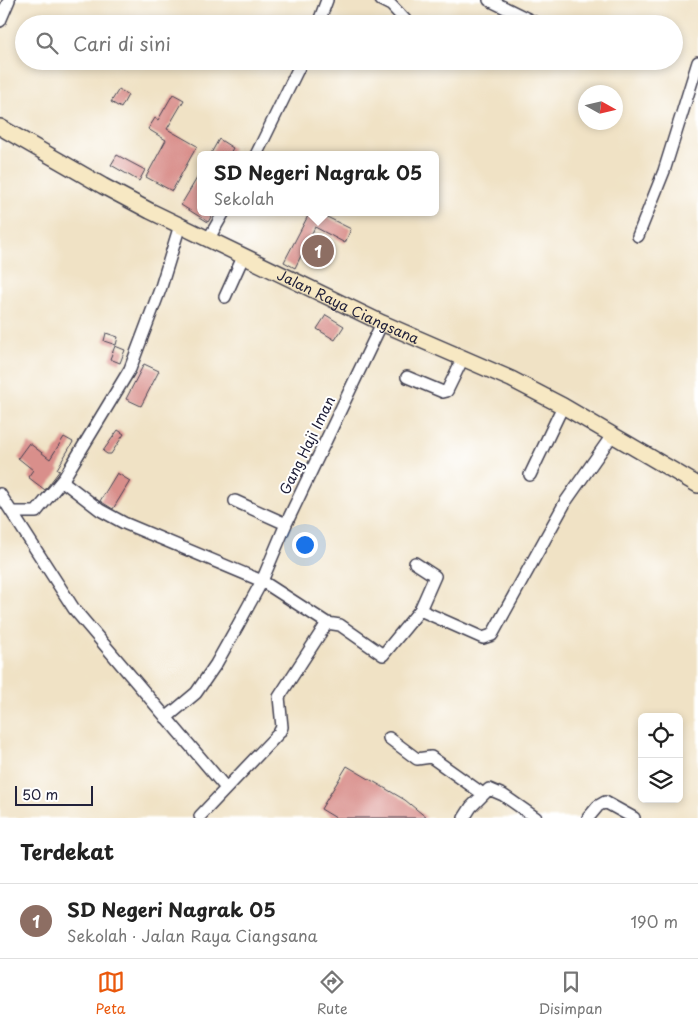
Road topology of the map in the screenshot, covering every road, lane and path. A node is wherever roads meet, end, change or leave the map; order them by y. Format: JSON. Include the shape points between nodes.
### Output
{"nodes":[{"id":1,"x":9,"y":0,"type":"edge"},
{"id":2,"x":327,"y":0,"type":"edge"},
{"id":3,"x":381,"y":0,"type":"edge"},
{"id":4,"x":489,"y":0,"type":"edge"},
{"id":5,"x":321,"y":15,"type":"edge"},
{"id":6,"x":400,"y":15,"type":"edge"},
{"id":7,"x":520,"y":15,"type":"edge"},
{"id":8,"x":0,"y":22,"type":"edge"},
{"id":9,"x":698,"y":62,"type":"edge"},
{"id":10,"x":298,"y":70,"type":"edge"},
{"id":11,"x":0,"y":127,"type":"edge"},
{"id":12,"x":258,"y":151,"type":"edge"},
{"id":13,"x":222,"y":216,"type":"edge"},
{"id":14,"x":180,"y":225,"type":"junction"},
{"id":15,"x":638,"y":236,"type":"dead end"},
{"id":16,"x":209,"y":238,"type":"junction"},
{"id":17,"x":244,"y":255,"type":"junction"},
{"id":18,"x":225,"y":298,"type":"dead end"},
{"id":19,"x":382,"y":323,"type":"junction"},
{"id":20,"x":463,"y":358,"type":"junction"},
{"id":21,"x":407,"y":377,"type":"dead end"},
{"id":22,"x":563,"y":406,"type":"junction"},
{"id":23,"x":613,"y":434,"type":"junction"},
{"id":24,"x":530,"y":475,"type":"dead end"},
{"id":25,"x":64,"y":478,"type":"junction"},
{"id":26,"x":698,"y":485,"type":"edge"},
{"id":27,"x":0,"y":494,"type":"edge"},
{"id":28,"x":235,"y":501,"type":"dead end"},
{"id":29,"x":12,"y":512,"type":"junction"},
{"id":30,"x":286,"y":524,"type":"junction"},
{"id":31,"x":415,"y":563,"type":"dead end"},
{"id":32,"x":262,"y":582,"type":"junction"},
{"id":33,"x":420,"y":610,"type":"junction"},
{"id":34,"x":327,"y":623,"type":"junction"},
{"id":35,"x":166,"y":718,"type":"junction"},
{"id":36,"x":389,"y":738,"type":"dead end"},
{"id":37,"x":226,"y":788,"type":"junction"},
{"id":38,"x":483,"y":794,"type":"junction"},
{"id":39,"x":202,"y":817,"type":"edge"},
{"id":40,"x":464,"y":818,"type":"edge"},
{"id":41,"x":536,"y":818,"type":"edge"},
{"id":42,"x":588,"y":818,"type":"edge"},
{"id":43,"x":634,"y":818,"type":"edge"}],
"edges":[{"from":1,"to":8,"type":"street"},
{"from":2,"to":5,"type":"street"},
{"from":3,"to":6,"type":"street"},
{"from":4,"to":7,"type":"street"},
{"from":9,"to":15,"type":"street","via":[[664,171]]},
{"from":10,"to":12,"type":"street"},
{"from":11,"to":14,"type":"main road","name":"Jalan Raya Ciangsana","via":[[103,186]]},
{"from":13,"to":16,"type":"street"},
{"from":14,"to":16,"type":"main road","name":"Jalan Raya Ciangsana"},
{"from":14,"to":25,"type":"street","via":[[130,369]]},
{"from":16,"to":17,"type":"main road","name":"Jalan Raya Ciangsana"},
{"from":17,"to":18,"type":"street"},
{"from":17,"to":19,"type":"main road","name":"Jalan Raya Ciangsana"},
{"from":19,"to":20,"type":"main road","name":"Jalan Raya Ciangsana"},
{"from":19,"to":30,"type":"street","name":"Gang Haji Iman"},
{"from":20,"to":21,"type":"street","via":[[447,391]]},
{"from":20,"to":22,"type":"main road","name":"Jalan Raya Ciangsana"},
{"from":22,"to":23,"type":"main road","name":"Jalan Raya Ciangsana"},
{"from":22,"to":24,"type":"street"},
{"from":23,"to":26,"type":"main road","name":"Jalan Raya Ciangsana"},
{"from":23,"to":33,"type":"street","via":[[566,501],[492,635],[483,638]]},
{"from":25,"to":29,"type":"street","via":[[36,512]]},
{"from":25,"to":32,"type":"street","via":[[100,510]]},
{"from":27,"to":29,"type":"street"},
{"from":28,"to":30,"type":"street"},
{"from":29,"to":35,"type":"street","via":[[74,609]]},
{"from":30,"to":32,"type":"street","name":"Gang Haji Iman"},
{"from":31,"to":33,"type":"street","via":[[435,576]]},
{"from":32,"to":34,"type":"street"},
{"from":32,"to":35,"type":"street","name":"Gang Haji Iman","via":[[196,693]]},
{"from":33,"to":34,"type":"street","via":[[383,655],[340,625]]},
{"from":34,"to":37,"type":"street","via":[[279,697],[281,730]]},
{"from":35,"to":37,"type":"street"},
{"from":36,"to":38,"type":"street","via":[[417,759],[431,757]]},
{"from":37,"to":39,"type":"street"},
{"from":38,"to":40,"type":"street"},
{"from":38,"to":41,"type":"street","via":[[489,789],[503,795]]},
{"from":42,"to":43,"type":"street","via":[[605,802]]}]}
